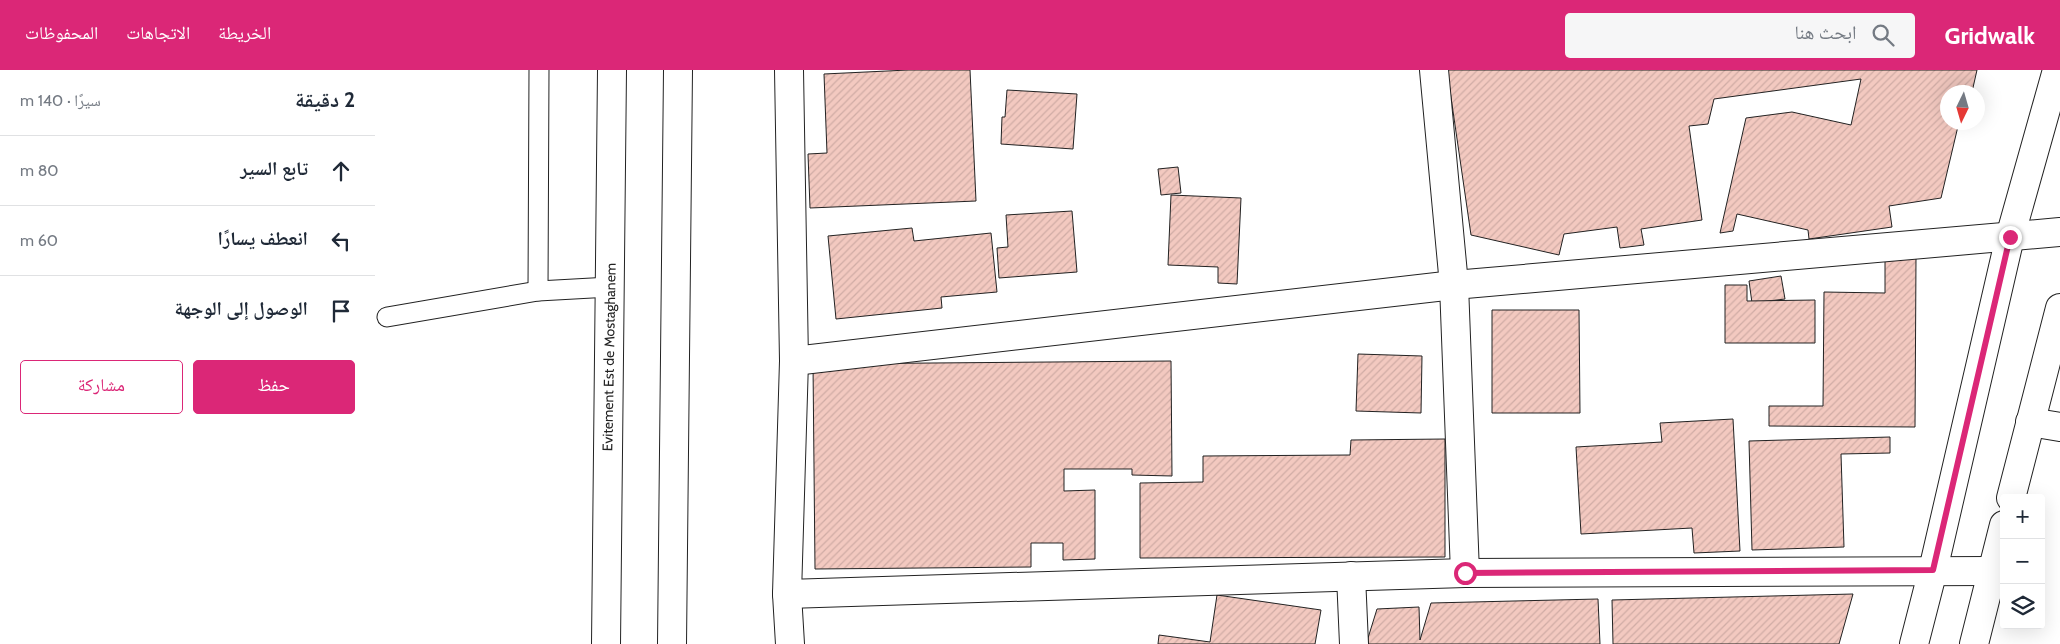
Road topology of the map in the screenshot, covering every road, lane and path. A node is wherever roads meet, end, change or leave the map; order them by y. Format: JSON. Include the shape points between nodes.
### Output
{"nodes":[{"id":1,"x":539,"y":70,"type":"edge"},
{"id":2,"x":612,"y":70,"type":"edge"},
{"id":3,"x":678,"y":70,"type":"edge"},
{"id":4,"x":789,"y":70,"type":"edge"},
{"id":5,"x":1434,"y":70,"type":"edge"},
{"id":6,"x":2057,"y":70,"type":"edge"},
{"id":7,"x":2060,"y":232,"type":"edge"},
{"id":8,"x":2010,"y":237,"type":"junction"},
{"id":9,"x":1454,"y":285,"type":"junction"},
{"id":10,"x":610,"y":288,"type":"junction"},
{"id":11,"x":538,"y":291,"type":"junction"},
{"id":12,"x":2060,"y":308,"type":"edge"},
{"id":13,"x":387,"y":317,"type":"dead end"},
{"id":14,"x":794,"y":361,"type":"junction"},
{"id":15,"x":2030,"y":422,"type":"junction"},
{"id":16,"x":2060,"y":427,"type":"edge"},
{"id":17,"x":2012,"y":494,"type":"edge"},
{"id":18,"x":2000,"y":539,"type":"edge"},
{"id":19,"x":1933,"y":570,"type":"junction"},
{"id":20,"x":1992,"y":571,"type":"junction"},
{"id":21,"x":1465,"y":573,"type":"junction"},
{"id":22,"x":1351,"y":576,"type":"junction"},
{"id":23,"x":787,"y":594,"type":"junction"},
{"id":24,"x":606,"y":644,"type":"edge"},
{"id":25,"x":672,"y":644,"type":"edge"},
{"id":26,"x":790,"y":644,"type":"edge"},
{"id":27,"x":1354,"y":644,"type":"edge"},
{"id":28,"x":1914,"y":644,"type":"edge"},
{"id":29,"x":1974,"y":644,"type":"edge"}],
"edges":[{"from":1,"to":11,"type":"lane"},
{"from":2,"to":10,"type":"main road","name":"Evitement Est de Mostaghanem"},
{"from":3,"to":25,"type":"main road"},
{"from":4,"to":14,"type":"main road"},
{"from":5,"to":9,"type":"main road"},
{"from":6,"to":8,"type":"main road"},
{"from":7,"to":8,"type":"main road"},
{"from":8,"to":9,"type":"main road"},
{"from":8,"to":19,"type":"main road"},
{"from":9,"to":14,"type":"main road"},
{"from":9,"to":21,"type":"main road"},
{"from":10,"to":11,"type":"lane"},
{"from":10,"to":24,"type":"main road","name":"Evitement Est de Mostaghanem"},
{"from":11,"to":13,"type":"lane"},
{"from":12,"to":15,"type":"main road"},
{"from":14,"to":23,"type":"main road"},
{"from":15,"to":16,"type":"main road"},
{"from":15,"to":17,"type":"main road"},
{"from":18,"to":20,"type":"main road"},
{"from":19,"to":20,"type":"main road"},
{"from":19,"to":21,"type":"main road"},
{"from":19,"to":28,"type":"main road"},
{"from":20,"to":29,"type":"main road"},
{"from":21,"to":22,"type":"main road"},
{"from":22,"to":23,"type":"main road"},
{"from":22,"to":27,"type":"main road"},
{"from":23,"to":26,"type":"main road"}]}
